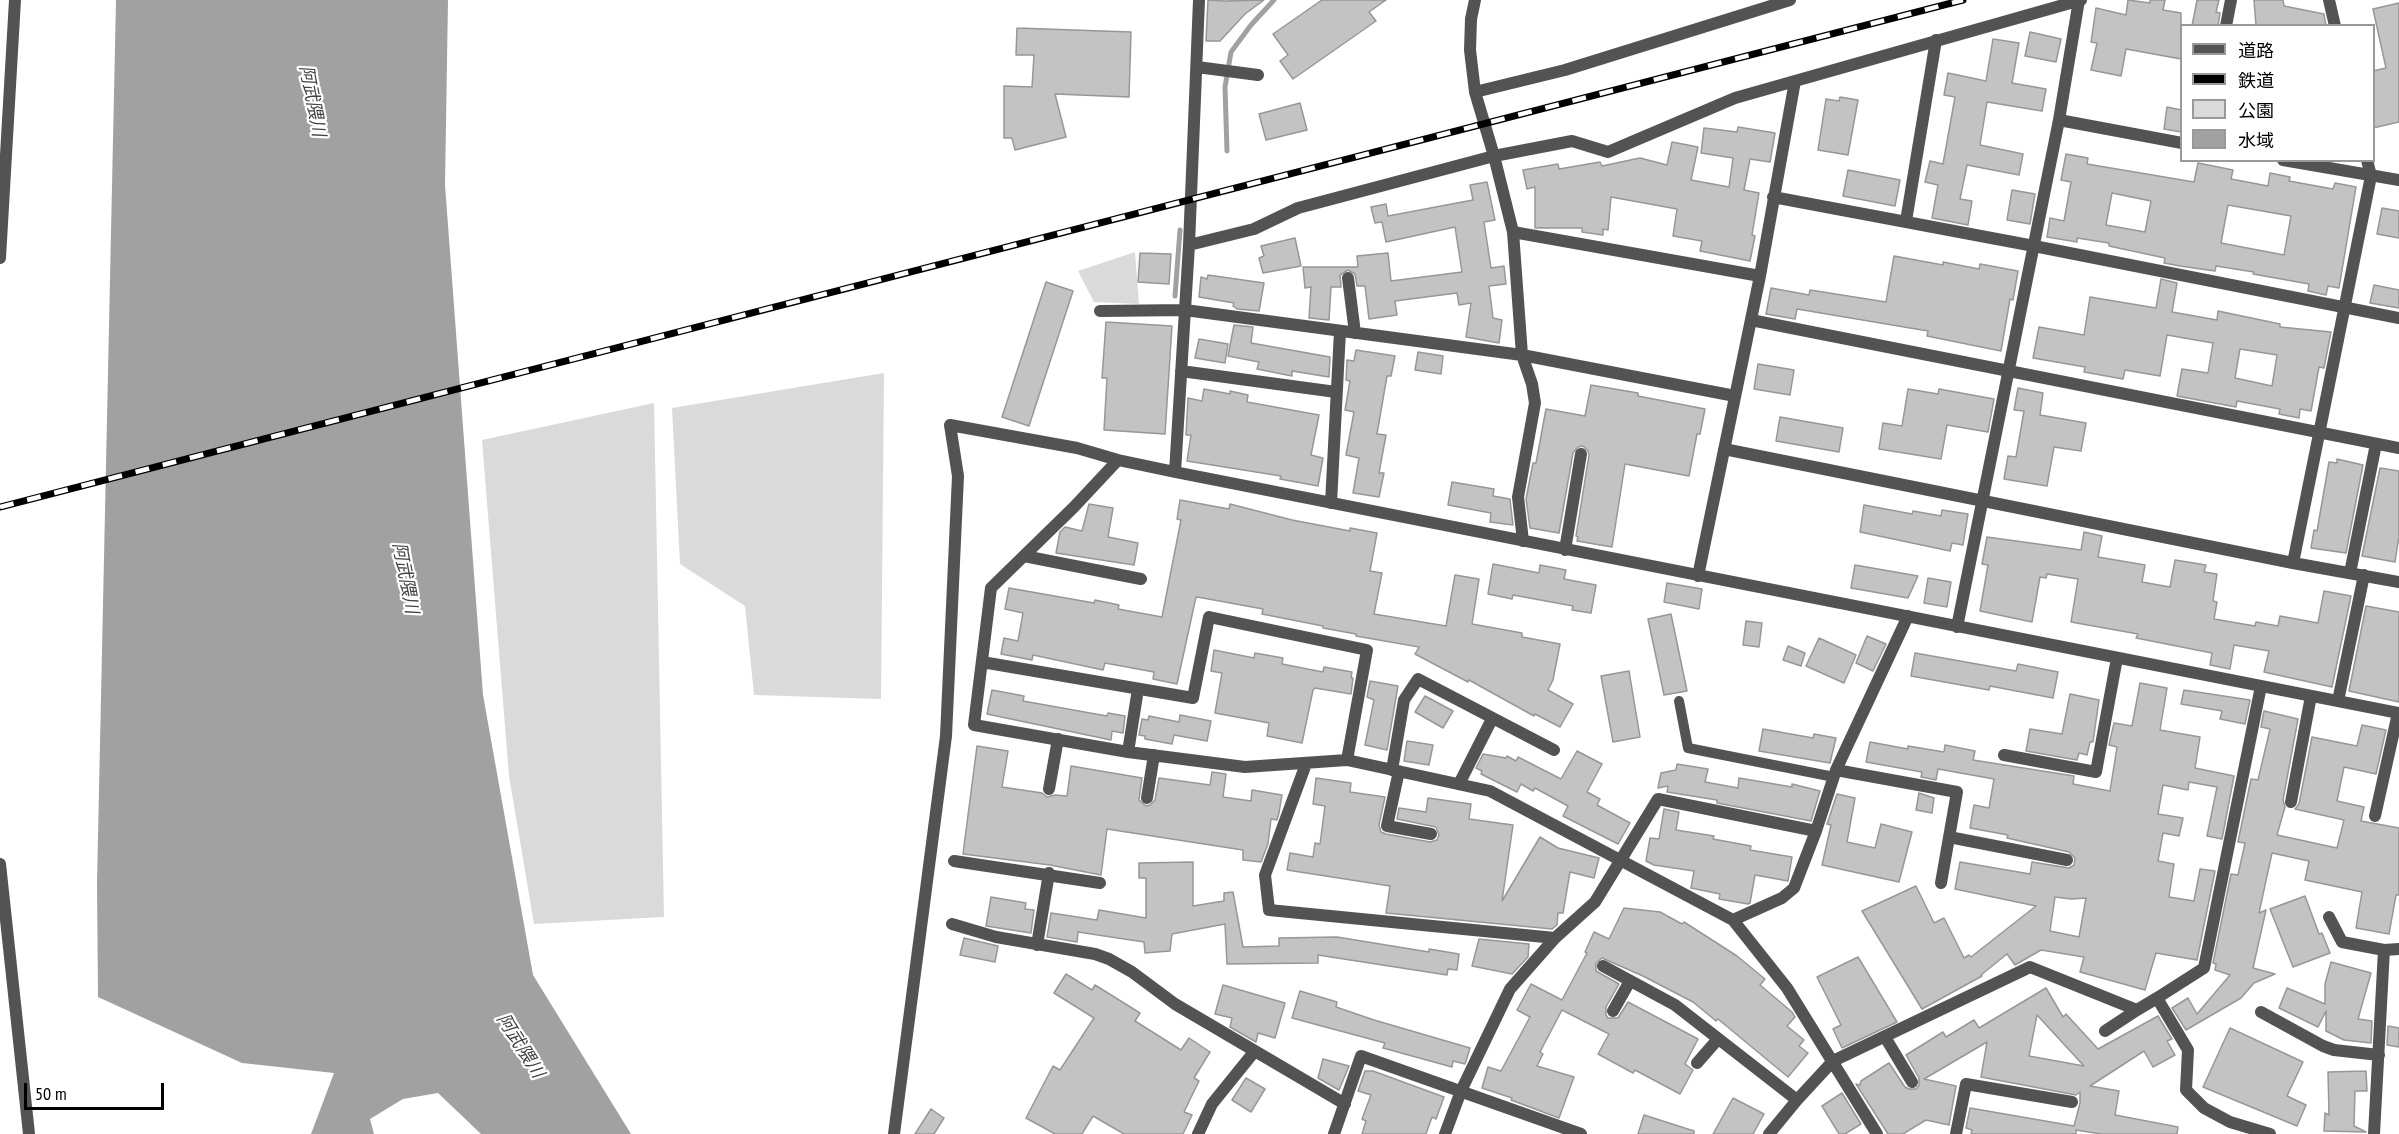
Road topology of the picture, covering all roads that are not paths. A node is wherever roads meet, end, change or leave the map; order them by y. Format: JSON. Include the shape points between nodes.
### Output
{"nodes":[{"id":1,"x":15,"y":0,"type":"edge"},
{"id":2,"x":1199,"y":0,"type":"edge"},
{"id":3,"x":1475,"y":0,"type":"edge"},
{"id":4,"x":1790,"y":0,"type":"edge"},
{"id":5,"x":2080,"y":0,"type":"edge"},
{"id":6,"x":2231,"y":0,"type":"edge"},
{"id":7,"x":2329,"y":0,"type":"edge"},
{"id":8,"x":2226,"y":24,"type":"edge"},
{"id":9,"x":2335,"y":24,"type":"edge"},
{"id":10,"x":1936,"y":40,"type":"junction"},
{"id":11,"x":1197,"y":67,"type":"junction"},
{"id":12,"x":1258,"y":75,"type":"dead end"},
{"id":13,"x":1795,"y":81,"type":"junction"},
{"id":14,"x":1474,"y":92,"type":"junction"},
{"id":15,"x":2059,"y":120,"type":"junction"},
{"id":16,"x":2180,"y":143,"type":"edge"},
{"id":17,"x":1494,"y":156,"type":"junction"},
{"id":18,"x":2294,"y":162,"type":"edge"},
{"id":19,"x":2368,"y":162,"type":"edge"},
{"id":20,"x":2371,"y":176,"type":"junction"},
{"id":21,"x":2399,"y":180,"type":"edge"},
{"id":22,"x":1773,"y":197,"type":"junction"},
{"id":23,"x":1906,"y":221,"type":"junction"},
{"id":24,"x":1513,"y":232,"type":"junction"},
{"id":25,"x":1190,"y":245,"type":"junction"},
{"id":26,"x":2034,"y":246,"type":"junction"},
{"id":27,"x":0,"y":258,"type":"edge"},
{"id":28,"x":1760,"y":276,"type":"junction"},
{"id":29,"x":1348,"y":278,"type":"dead end"},
{"id":30,"x":2344,"y":308,"type":"junction"},
{"id":31,"x":1185,"y":310,"type":"junction"},
{"id":32,"x":1100,"y":311,"type":"dead end"},
{"id":33,"x":2399,"y":318,"type":"edge"},
{"id":34,"x":1751,"y":320,"type":"junction"},
{"id":35,"x":1340,"y":331,"type":"junction"},
{"id":36,"x":1355,"y":333,"type":"junction"},
{"id":37,"x":1522,"y":355,"type":"junction"},
{"id":38,"x":1181,"y":371,"type":"junction"},
{"id":39,"x":2008,"y":372,"type":"junction"},
{"id":40,"x":1336,"y":392,"type":"junction"},
{"id":41,"x":1735,"y":396,"type":"junction"},
{"id":42,"x":2319,"y":434,"type":"junction"},
{"id":43,"x":2376,"y":444,"type":"junction"},
{"id":44,"x":1724,"y":448,"type":"junction"},
{"id":45,"x":2399,"y":448,"type":"edge"},
{"id":46,"x":1581,"y":454,"type":"dead end"},
{"id":47,"x":1118,"y":460,"type":"junction"},
{"id":48,"x":1175,"y":472,"type":"junction"},
{"id":49,"x":1982,"y":499,"type":"junction"},
{"id":50,"x":1331,"y":503,"type":"junction"},
{"id":51,"x":1523,"y":541,"type":"junction"},
{"id":52,"x":1565,"y":549,"type":"junction"},
{"id":53,"x":1024,"y":556,"type":"junction"},
{"id":54,"x":2293,"y":563,"type":"junction"},
{"id":55,"x":2350,"y":573,"type":"junction"},
{"id":56,"x":2364,"y":575,"type":"junction"},
{"id":57,"x":1698,"y":576,"type":"junction"},
{"id":58,"x":1141,"y":579,"type":"dead end"},
{"id":59,"x":2399,"y":582,"type":"edge"},
{"id":60,"x":1908,"y":616,"type":"junction"},
{"id":61,"x":1957,"y":627,"type":"junction"},
{"id":62,"x":2117,"y":658,"type":"junction"},
{"id":63,"x":982,"y":662,"type":"junction"},
{"id":64,"x":2261,"y":686,"type":"junction"},
{"id":65,"x":1138,"y":689,"type":"junction"},
{"id":66,"x":2311,"y":696,"type":"junction"},
{"id":67,"x":2338,"y":701,"type":"junction"},
{"id":68,"x":1679,"y":702,"type":"dead end"},
{"id":69,"x":2398,"y":713,"type":"edge"},
{"id":70,"x":1492,"y":719,"type":"junction"},
{"id":71,"x":1058,"y":739,"type":"junction"},
{"id":72,"x":1554,"y":750,"type":"dead end"},
{"id":73,"x":1128,"y":752,"type":"junction"},
{"id":74,"x":1154,"y":755,"type":"junction"},
{"id":75,"x":2004,"y":755,"type":"dead end"},
{"id":76,"x":1347,"y":760,"type":"junction"},
{"id":77,"x":1306,"y":764,"type":"junction"},
{"id":78,"x":1395,"y":770,"type":"junction"},
{"id":79,"x":1835,"y":773,"type":"junction"},
{"id":80,"x":1459,"y":784,"type":"junction"},
{"id":81,"x":1049,"y":789,"type":"dead end"},
{"id":82,"x":1147,"y":798,"type":"dead end"},
{"id":83,"x":2291,"y":802,"type":"dead end"},
{"id":84,"x":2375,"y":816,"type":"dead end"},
{"id":85,"x":1816,"y":831,"type":"junction"},
{"id":86,"x":1431,"y":834,"type":"dead end"},
{"id":87,"x":1949,"y":837,"type":"junction"},
{"id":88,"x":1622,"y":859,"type":"junction"},
{"id":89,"x":2067,"y":860,"type":"dead end"},
{"id":90,"x":954,"y":861,"type":"dead end"},
{"id":91,"x":0,"y":864,"type":"edge"},
{"id":92,"x":1049,"y":873,"type":"junction"},
{"id":93,"x":1100,"y":882,"type":"dead end"},
{"id":94,"x":1941,"y":884,"type":"dead end"},
{"id":95,"x":2329,"y":917,"type":"dead end"},
{"id":96,"x":1732,"y":920,"type":"junction"},
{"id":97,"x":952,"y":924,"type":"dead end"},
{"id":98,"x":1555,"y":938,"type":"junction"},
{"id":99,"x":1037,"y":945,"type":"junction"},
{"id":100,"x":2399,"y":949,"type":"edge"},
{"id":101,"x":2384,"y":950,"type":"junction"},
{"id":102,"x":1603,"y":966,"type":"dead end"},
{"id":103,"x":1630,"y":981,"type":"junction"},
{"id":104,"x":2157,"y":998,"type":"junction"},
{"id":105,"x":2137,"y":1010,"type":"junction"},
{"id":106,"x":1613,"y":1011,"type":"dead end"},
{"id":107,"x":2261,"y":1012,"type":"dead end"},
{"id":108,"x":2105,"y":1031,"type":"dead end"},
{"id":109,"x":1885,"y":1037,"type":"junction"},
{"id":110,"x":1718,"y":1039,"type":"junction"},
{"id":111,"x":1254,"y":1052,"type":"junction"},
{"id":112,"x":2379,"y":1054,"type":"junction"},
{"id":113,"x":1833,"y":1061,"type":"junction"},
{"id":114,"x":1697,"y":1063,"type":"dead end"},
{"id":115,"x":1912,"y":1082,"type":"dead end"},
{"id":116,"x":1461,"y":1090,"type":"junction"},
{"id":117,"x":1797,"y":1100,"type":"junction"},
{"id":118,"x":2072,"y":1102,"type":"dead end"},
{"id":119,"x":1345,"y":1104,"type":"junction"},
{"id":120,"x":29,"y":1134,"type":"edge"},
{"id":121,"x":894,"y":1134,"type":"edge"},
{"id":122,"x":1198,"y":1134,"type":"edge"},
{"id":123,"x":1334,"y":1134,"type":"edge"},
{"id":124,"x":1445,"y":1134,"type":"edge"},
{"id":125,"x":1581,"y":1134,"type":"edge"},
{"id":126,"x":1769,"y":1134,"type":"edge"},
{"id":127,"x":1877,"y":1134,"type":"edge"},
{"id":128,"x":1956,"y":1134,"type":"edge"},
{"id":129,"x":2270,"y":1134,"type":"edge"},
{"id":130,"x":2374,"y":1134,"type":"edge"}],
"edges":[{"from":1,"to":27,"type":"street"},
{"from":2,"to":11,"type":"street"},
{"from":3,"to":14,"type":"street","via":[[1470,50]]},
{"from":4,"to":14,"type":"street","via":[[1565,70]]},
{"from":5,"to":10,"type":"street"},
{"from":5,"to":15,"type":"street"},
{"from":6,"to":8,"type":"street"},
{"from":7,"to":9,"type":"street"},
{"from":10,"to":13,"type":"street"},
{"from":10,"to":23,"type":"street"},
{"from":11,"to":12,"type":"street"},
{"from":11,"to":25,"type":"street"},
{"from":13,"to":17,"type":"street","via":[[1735,98],[1608,152],[1572,141]]},
{"from":13,"to":22,"type":"street"},
{"from":14,"to":17,"type":"street"},
{"from":15,"to":16,"type":"street"},
{"from":15,"to":26,"type":"street"},
{"from":17,"to":24,"type":"street"},
{"from":17,"to":25,"type":"street","via":[[1298,208],[1254,229]]},
{"from":18,"to":20,"type":"street"},
{"from":19,"to":20,"type":"street"},
{"from":20,"to":21,"type":"street"},
{"from":20,"to":30,"type":"street"},
{"from":22,"to":23,"type":"street"},
{"from":22,"to":28,"type":"street"},
{"from":23,"to":26,"type":"street"},
{"from":24,"to":28,"type":"street"},
{"from":24,"to":37,"type":"street"},
{"from":25,"to":31,"type":"street"},
{"from":26,"to":30,"type":"street"},
{"from":26,"to":39,"type":"street"},
{"from":28,"to":34,"type":"street"},
{"from":29,"to":36,"type":"street"},
{"from":30,"to":33,"type":"street"},
{"from":30,"to":42,"type":"street"},
{"from":31,"to":32,"type":"street"},
{"from":31,"to":35,"type":"street"},
{"from":31,"to":38,"type":"street"},
{"from":34,"to":39,"type":"street"},
{"from":34,"to":41,"type":"street"},
{"from":35,"to":36,"type":"street"},
{"from":35,"to":40,"type":"street"},
{"from":36,"to":37,"type":"street"},
{"from":37,"to":41,"type":"street"},
{"from":37,"to":51,"type":"street","via":[[1535,403],[1518,497]]},
{"from":38,"to":40,"type":"street"},
{"from":38,"to":48,"type":"street"},
{"from":39,"to":42,"type":"street"},
{"from":39,"to":49,"type":"street"},
{"from":40,"to":50,"type":"street"},
{"from":41,"to":44,"type":"street"},
{"from":42,"to":43,"type":"street"},
{"from":42,"to":54,"type":"street"},
{"from":43,"to":45,"type":"street"},
{"from":43,"to":55,"type":"street"},
{"from":44,"to":49,"type":"street"},
{"from":44,"to":57,"type":"street"},
{"from":46,"to":52,"type":"street"},
{"from":47,"to":48,"type":"street"},
{"from":47,"to":53,"type":"street"},
{"from":47,"to":121,"type":"street","via":[[1077,447],[950,425],[958,476],[946,736]]},
{"from":48,"to":50,"type":"street"},
{"from":49,"to":54,"type":"street"},
{"from":49,"to":61,"type":"street"},
{"from":50,"to":51,"type":"street"},
{"from":51,"to":52,"type":"street"},
{"from":52,"to":57,"type":"street"},
{"from":53,"to":58,"type":"street"},
{"from":53,"to":63,"type":"street","via":[[991,588]]},
{"from":54,"to":55,"type":"street"},
{"from":55,"to":56,"type":"street"},
{"from":56,"to":59,"type":"street"},
{"from":56,"to":67,"type":"street"},
{"from":57,"to":60,"type":"street"},
{"from":60,"to":61,"type":"street"},
{"from":60,"to":79,"type":"street"},
{"from":61,"to":62,"type":"street"},
{"from":62,"to":64,"type":"street"},
{"from":62,"to":75,"type":"street","via":[[2096,772]]},
{"from":63,"to":65,"type":"street"},
{"from":63,"to":71,"type":"street","via":[[974,725]]},
{"from":64,"to":66,"type":"street"},
{"from":64,"to":104,"type":"street","via":[[2204,968]]},
{"from":65,"to":73,"type":"street"},
{"from":65,"to":76,"type":"street","via":[[1193,698],[1209,616],[1367,650]]},
{"from":66,"to":67,"type":"street"},
{"from":66,"to":83,"type":"street"},
{"from":67,"to":69,"type":"street"},
{"from":68,"to":79,"type":"lane","via":[[1688,748]]},
{"from":69,"to":84,"type":"street"},
{"from":70,"to":72,"type":"street"},
{"from":70,"to":78,"type":"street","via":[[1418,679],[1404,699]]},
{"from":70,"to":80,"type":"street"},
{"from":71,"to":73,"type":"street"},
{"from":71,"to":81,"type":"street"},
{"from":73,"to":74,"type":"street"},
{"from":74,"to":77,"type":"street","via":[[1245,767]]},
{"from":74,"to":82,"type":"street"},
{"from":76,"to":77,"type":"street"},
{"from":76,"to":78,"type":"street"},
{"from":77,"to":98,"type":"street","via":[[1265,875],[1269,910]]},
{"from":78,"to":80,"type":"street"},
{"from":78,"to":86,"type":"street","via":[[1387,826]]},
{"from":79,"to":85,"type":"street"},
{"from":79,"to":87,"type":"street","via":[[1958,792]]},
{"from":80,"to":88,"type":"street","via":[[1490,791]]},
{"from":85,"to":88,"type":"street","via":[[1658,799]]},
{"from":85,"to":96,"type":"street","via":[[1794,888],[1782,898]]},
{"from":87,"to":89,"type":"street"},
{"from":87,"to":94,"type":"street"},
{"from":88,"to":96,"type":"street"},
{"from":88,"to":98,"type":"street","via":[[1595,902]]},
{"from":90,"to":92,"type":"street"},
{"from":91,"to":120,"type":"street"},
{"from":92,"to":93,"type":"street"},
{"from":92,"to":99,"type":"street"},
{"from":95,"to":101,"type":"street","via":[[2342,942]]},
{"from":96,"to":113,"type":"street","via":[[1786,988]]},
{"from":97,"to":99,"type":"street"},
{"from":98,"to":116,"type":"street","via":[[1510,989]]},
{"from":99,"to":111,"type":"street","via":[[1109,959]]},
{"from":100,"to":101,"type":"street"},
{"from":101,"to":112,"type":"street"},
{"from":102,"to":103,"type":"street"},
{"from":103,"to":106,"type":"street"},
{"from":103,"to":110,"type":"street","via":[[1675,1005]]},
{"from":104,"to":105,"type":"street"},
{"from":104,"to":129,"type":"street","via":[[2188,1050],[2186,1090],[2204,1108],[2230,1122]]},
{"from":105,"to":108,"type":"street"},
{"from":105,"to":109,"type":"street","via":[[2031,967]]},
{"from":107,"to":112,"type":"street","via":[[2334,1050]]},
{"from":109,"to":113,"type":"street"},
{"from":109,"to":115,"type":"street"},
{"from":110,"to":114,"type":"street"},
{"from":110,"to":117,"type":"street"},
{"from":111,"to":119,"type":"street"},
{"from":111,"to":122,"type":"street","via":[[1212,1104]]},
{"from":112,"to":130,"type":"street"},
{"from":113,"to":117,"type":"street"},
{"from":113,"to":127,"type":"street"},
{"from":116,"to":119,"type":"street","via":[[1361,1056]]},
{"from":116,"to":124,"type":"street"},
{"from":116,"to":125,"type":"street"},
{"from":117,"to":126,"type":"street"},
{"from":118,"to":128,"type":"street","via":[[1966,1084]]},
{"from":119,"to":123,"type":"street"}]}
